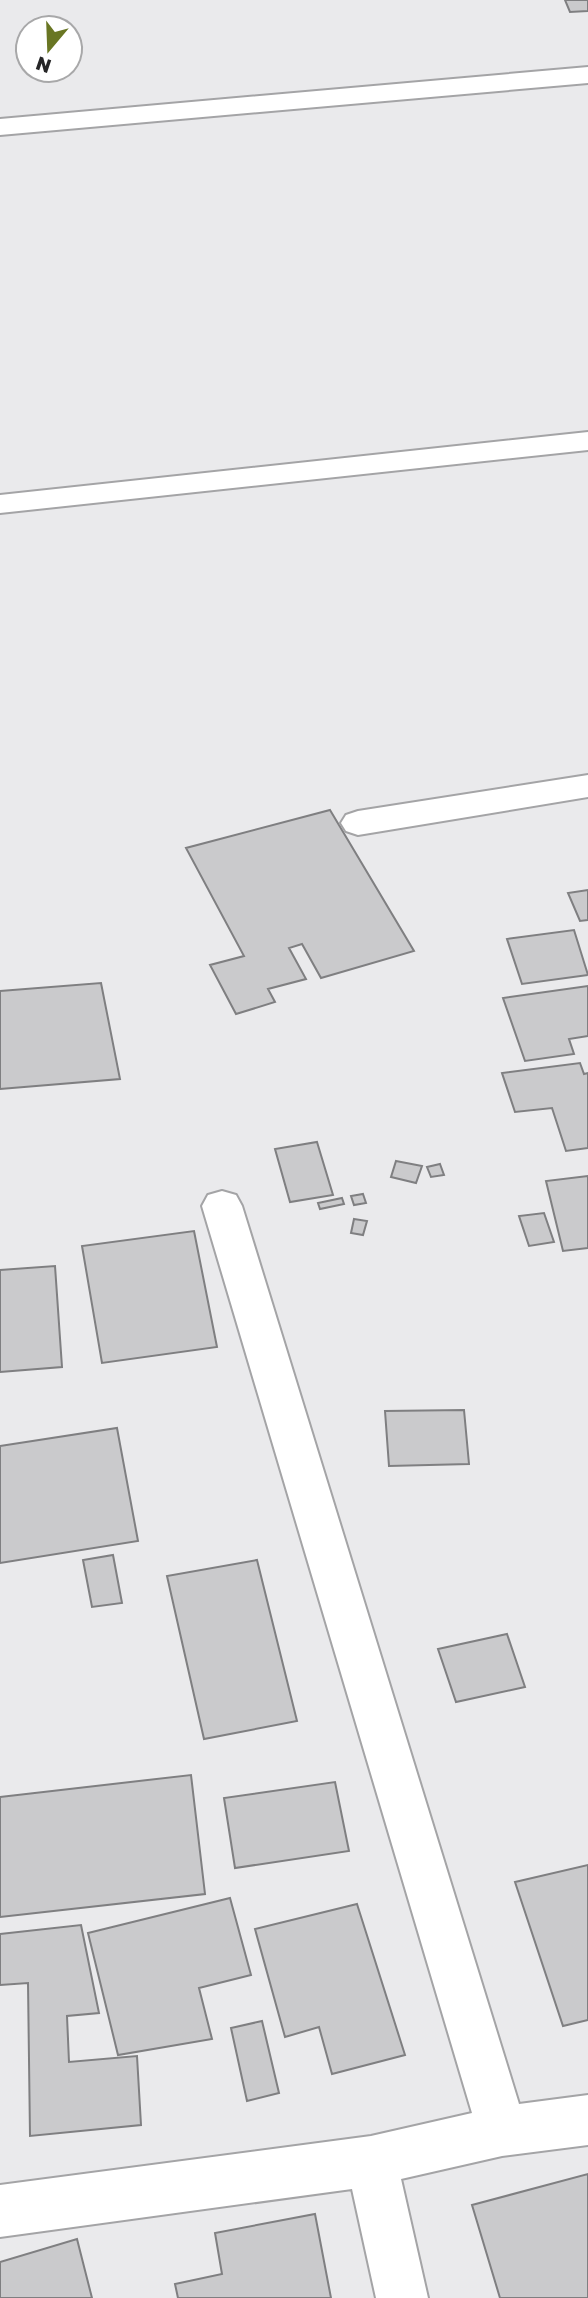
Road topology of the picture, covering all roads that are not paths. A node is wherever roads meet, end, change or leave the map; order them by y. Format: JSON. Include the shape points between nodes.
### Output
{"nodes":[{"id":1,"x":588,"y":75,"type":"edge"},
{"id":2,"x":0,"y":127,"type":"edge"},
{"id":3,"x":588,"y":440,"type":"edge"},
{"id":4,"x":0,"y":504,"type":"edge"},
{"id":5,"x":588,"y":786,"type":"edge"},
{"id":6,"x":358,"y":823,"type":"dead end"},
{"id":7,"x":222,"y":1206,"type":"dead end"},
{"id":8,"x":588,"y":2120,"type":"edge"},
{"id":9,"x":502,"y":2130,"type":"junction"},
{"id":10,"x":372,"y":2161,"type":"junction"},
{"id":11,"x":0,"y":2211,"type":"edge"},
{"id":12,"x":402,"y":2298,"type":"edge"}],
"edges":[{"from":1,"to":2,"type":"street"},
{"from":3,"to":4,"type":"street"},
{"from":5,"to":6,"type":"street"},
{"from":7,"to":9,"type":"street"},
{"from":8,"to":9,"type":"street"},
{"from":9,"to":10,"type":"street"},
{"from":10,"to":11,"type":"street"},
{"from":10,"to":12,"type":"street"}]}
